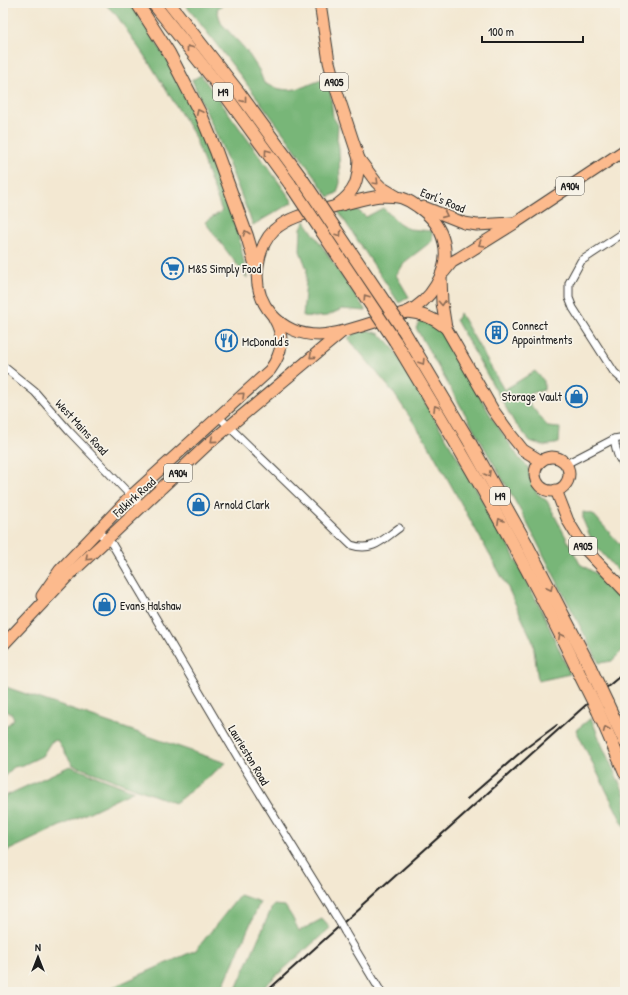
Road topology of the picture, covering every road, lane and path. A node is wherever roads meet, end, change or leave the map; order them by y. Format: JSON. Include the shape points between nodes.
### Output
{"nodes":[{"id":1,"x":137,"y":3,"type":"edge"},
{"id":2,"x":154,"y":3,"type":"edge"},
{"id":3,"x":169,"y":3,"type":"edge"},
{"id":4,"x":320,"y":3,"type":"edge"},
{"id":5,"x":625,"y":150,"type":"edge"},
{"id":6,"x":359,"y":159,"type":"junction"},
{"id":7,"x":405,"y":199,"type":"junction"},
{"id":8,"x":335,"y":206,"type":"junction"},
{"id":9,"x":515,"y":223,"type":"junction"},
{"id":10,"x":625,"y":232,"type":"edge"},
{"id":11,"x":257,"y":270,"type":"junction"},
{"id":12,"x":442,"y":276,"type":"junction"},
{"id":13,"x":407,"y":312,"type":"junction"},
{"id":14,"x":274,"y":318,"type":"junction"},
{"id":15,"x":446,"y":328,"type":"junction"},
{"id":16,"x":342,"y":331,"type":"junction"},
{"id":17,"x":3,"y":366,"type":"edge"},
{"id":18,"x":625,"y":382,"type":"edge"},
{"id":19,"x":219,"y":417,"type":"junction"},
{"id":20,"x":228,"y":426,"type":"junction"},
{"id":21,"x":625,"y":437,"type":"edge"},
{"id":22,"x":614,"y":439,"type":"junction"},
{"id":23,"x":541,"y":461,"type":"junction"},
{"id":24,"x":566,"y":464,"type":"junction"},
{"id":25,"x":625,"y":465,"type":"edge"},
{"id":26,"x":556,"y":490,"type":"junction"},
{"id":27,"x":131,"y":496,"type":"junction"},
{"id":28,"x":143,"y":506,"type":"junction"},
{"id":29,"x":399,"y":528,"type":"dead end"},
{"id":30,"x":97,"y":531,"type":"junction"},
{"id":31,"x":107,"y":539,"type":"junction"},
{"id":32,"x":625,"y":591,"type":"edge"},
{"id":33,"x":22,"y":625,"type":"junction"},
{"id":34,"x":5,"y":643,"type":"edge"},
{"id":35,"x":625,"y":742,"type":"edge"},
{"id":36,"x":625,"y":773,"type":"edge"},
{"id":37,"x":381,"y":992,"type":"edge"}],
"edges":[{"from":11,"to":1,"type":"highway","one_way":true,"via":[[245,229],[202,117],[169,53]]},
{"from":36,"to":2,"type":"highway","number":"M9","one_way":true,"bridge":true,"via":[[598,712],[520,557],[395,341],[290,184]]},
{"from":3,"to":35,"type":"highway","number":"M9","one_way":true,"bridge":true,"via":[[302,179],[402,328],[548,583]]},
{"from":4,"to":6,"type":"main road","number":"A905","via":[[329,62]]},
{"from":5,"to":9,"type":"main road","name":"Earl's Road","number":"A904"},
{"from":6,"to":7,"type":"main road","number":"A905","one_way":true,"via":[[381,187]]},
{"from":6,"to":8,"type":"main road","number":"A905","via":[[354,189]]},
{"from":7,"to":8,"type":"main road","via":[[380,196]]},
{"from":7,"to":9,"type":"main road","name":"Earl's Road","one_way":true,"via":[[464,223]]},
{"from":7,"to":12,"type":"main road","via":[[435,221],[445,252]]},
{"from":8,"to":11,"type":"main road","via":[[300,215],[279,226],[262,246]]},
{"from":9,"to":12,"type":"main road","name":"Earl's Road","one_way":true,"via":[[452,262]]},
{"from":10,"to":18,"type":"street","via":[[581,261],[568,283],[573,308],[614,372]]},
{"from":11,"to":14,"type":"main road","via":[[261,298]]},
{"from":12,"to":13,"type":"main road","via":[[424,301]]},
{"from":12,"to":15,"type":"main road","one_way":true,"via":[[442,303]]},
{"from":13,"to":15,"type":"main road","via":[[429,317]]},
{"from":13,"to":16,"type":"main road"},
{"from":14,"to":16,"type":"main road","via":[[288,328],[306,334]]},
{"from":19,"to":14,"type":"main road","name":"Falkirk Road","number":"A904","one_way":true,"via":[[276,362],[281,340]]},
{"from":15,"to":23,"type":"main road","via":[[492,410],[523,450]]},
{"from":16,"to":20,"type":"main road","name":"Falkirk Road","number":"A904","one_way":true},
{"from":17,"to":27,"type":"street","name":"West Mains Road","via":[[35,392]]},
{"from":19,"to":20,"type":"street"},
{"from":19,"to":27,"type":"main road","name":"Falkirk Road","number":"A904"},
{"from":20,"to":28,"type":"main road","name":"Falkirk Road","number":"A904","one_way":true},
{"from":20,"to":29,"type":"street","via":[[351,546],[366,548],[375,545]]},
{"from":21,"to":22,"type":"street"},
{"from":22,"to":24,"type":"street"},
{"from":22,"to":25,"type":"street","via":[[618,456]]},
{"from":23,"to":24,"type":"main road","via":[[555,457]]},
{"from":23,"to":26,"type":"main road","via":[[535,472],[537,481],[546,489]]},
{"from":24,"to":26,"type":"main road","via":[[568,480]]},
{"from":26,"to":32,"type":"main road","number":"A905","via":[[568,521],[585,549]]},
{"from":27,"to":28,"type":"street","name":"West Mains Road"},
{"from":27,"to":30,"type":"main road","name":"Falkirk Road","number":"A904"},
{"from":28,"to":31,"type":"main road","name":"Falkirk Road","number":"A904"},
{"from":30,"to":31,"type":"street","name":"Laurieston Road"},
{"from":30,"to":33,"type":"main road","name":"Falkirk Road","number":"A904","via":[[60,570]]},
{"from":31,"to":33,"type":"main road","name":"Falkirk Road","number":"A904","one_way":true},
{"from":31,"to":37,"type":"street","name":"Laurieston Road","bridge":true},
{"from":33,"to":34,"type":"main road","name":"Falkirk Road","number":"A904"}]}
